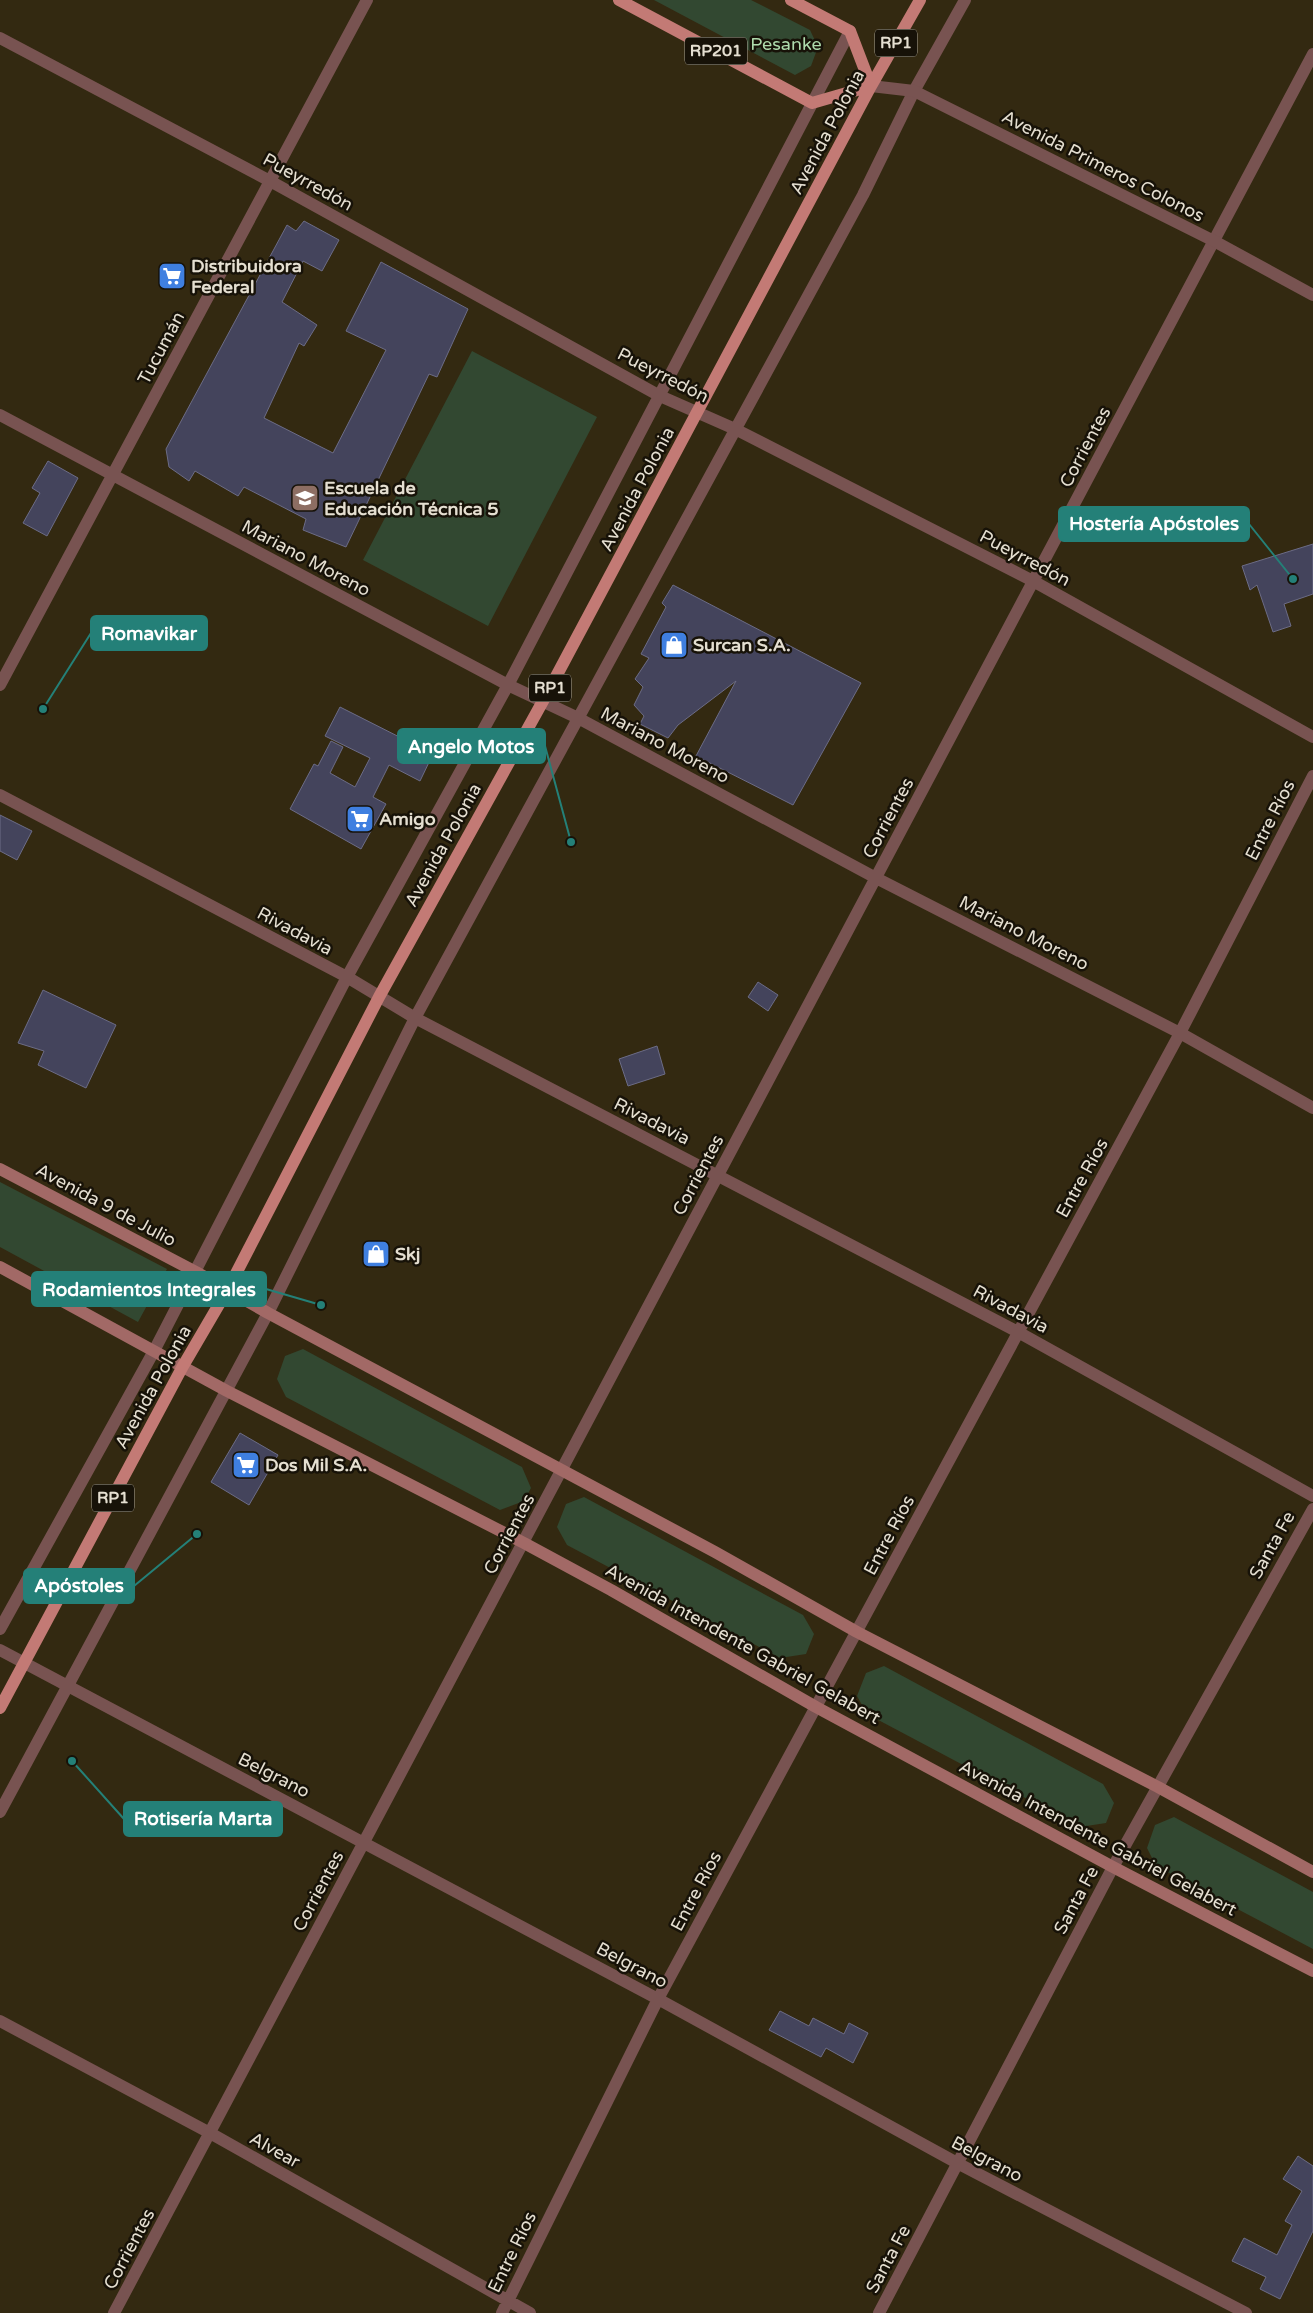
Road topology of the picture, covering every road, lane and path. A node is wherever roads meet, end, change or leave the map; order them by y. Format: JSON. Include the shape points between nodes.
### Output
{"nodes":[{"id":1,"x":367,"y":0,"type":"edge"},
{"id":2,"x":619,"y":0,"type":"edge"},
{"id":3,"x":791,"y":0,"type":"edge"},
{"id":4,"x":920,"y":0,"type":"edge"},
{"id":5,"x":965,"y":0,"type":"edge"},
{"id":6,"x":850,"y":31,"type":"junction"},
{"id":7,"x":0,"y":38,"type":"edge"},
{"id":8,"x":1313,"y":54,"type":"edge"},
{"id":9,"x":871,"y":86,"type":"junction"},
{"id":10,"x":914,"y":91,"type":"junction"},
{"id":11,"x":812,"y":102,"type":"junction"},
{"id":12,"x":270,"y":181,"type":"junction"},
{"id":13,"x":1214,"y":241,"type":"junction"},
{"id":14,"x":1313,"y":295,"type":"edge"},
{"id":15,"x":660,"y":396,"type":"junction"},
{"id":16,"x":697,"y":413,"type":"junction"},
{"id":17,"x":0,"y":415,"type":"edge"},
{"id":18,"x":735,"y":429,"type":"junction"},
{"id":19,"x":113,"y":475,"type":"junction"},
{"id":20,"x":1033,"y":581,"type":"junction"},
{"id":21,"x":0,"y":685,"type":"edge"},
{"id":22,"x":508,"y":685,"type":"junction"},
{"id":23,"x":543,"y":702,"type":"junction"},
{"id":24,"x":578,"y":718,"type":"junction"},
{"id":25,"x":1313,"y":737,"type":"edge"},
{"id":26,"x":1313,"y":776,"type":"edge"},
{"id":27,"x":0,"y":796,"type":"edge"},
{"id":28,"x":876,"y":878,"type":"junction"},
{"id":29,"x":347,"y":977,"type":"junction"},
{"id":30,"x":379,"y":996,"type":"junction"},
{"id":31,"x":415,"y":1018,"type":"junction"},
{"id":32,"x":1180,"y":1033,"type":"junction"},
{"id":33,"x":1313,"y":1108,"type":"edge"},
{"id":34,"x":0,"y":1169,"type":"edge"},
{"id":35,"x":718,"y":1175,"type":"junction"},
{"id":36,"x":0,"y":1267,"type":"edge"},
{"id":37,"x":196,"y":1272,"type":"junction"},
{"id":38,"x":228,"y":1289,"type":"junction"},
{"id":39,"x":268,"y":1313,"type":"junction"},
{"id":40,"x":1018,"y":1332,"type":"junction"},
{"id":41,"x":154,"y":1351,"type":"junction"},
{"id":42,"x":183,"y":1366,"type":"junction"},
{"id":43,"x":227,"y":1390,"type":"junction"},
{"id":44,"x":562,"y":1470,"type":"junction"},
{"id":45,"x":1313,"y":1496,"type":"edge"},
{"id":46,"x":1313,"y":1509,"type":"edge"},
{"id":47,"x":524,"y":1543,"type":"junction"},
{"id":48,"x":0,"y":1630,"type":"edge"},
{"id":49,"x":857,"y":1632,"type":"junction"},
{"id":50,"x":0,"y":1650,"type":"edge"},
{"id":51,"x":24,"y":1664,"type":"junction"},
{"id":52,"x":68,"y":1687,"type":"junction"},
{"id":53,"x":816,"y":1707,"type":"junction"},
{"id":54,"x":0,"y":1708,"type":"edge"},
{"id":55,"x":1158,"y":1787,"type":"junction"},
{"id":56,"x":0,"y":1812,"type":"edge"},
{"id":57,"x":365,"y":1841,"type":"junction"},
{"id":58,"x":1113,"y":1867,"type":"junction"},
{"id":59,"x":1313,"y":1872,"type":"edge"},
{"id":60,"x":1313,"y":1971,"type":"edge"},
{"id":61,"x":658,"y":1999,"type":"junction"},
{"id":62,"x":0,"y":2022,"type":"edge"},
{"id":63,"x":210,"y":2133,"type":"junction"},
{"id":64,"x":958,"y":2164,"type":"junction"},
{"id":65,"x":505,"y":2307,"type":"edge"},
{"id":66,"x":114,"y":2313,"type":"edge"},
{"id":67,"x":530,"y":2313,"type":"edge"},
{"id":68,"x":880,"y":2313,"type":"edge"},
{"id":69,"x":1246,"y":2313,"type":"edge"}],
"edges":[{"from":1,"to":12,"type":"street","name":"Tucumán"},
{"from":2,"to":11,"type":"main road","number":"RP201"},
{"from":3,"to":6,"type":"main road"},
{"from":4,"to":9,"type":"main road","name":"Avenida Polonia","number":"RP1"},
{"from":5,"to":10,"type":"street"},
{"from":6,"to":9,"type":"main road"},
{"from":6,"to":11,"type":"street","name":"Avenida Polonia"},
{"from":7,"to":12,"type":"street","name":"Pueyrredón"},
{"from":8,"to":13,"type":"street","name":"Corrientes"},
{"from":9,"to":10,"type":"street","name":"Avenida Primeros Colonos"},
{"from":9,"to":11,"type":"main road"},
{"from":9,"to":16,"type":"main road","name":"Avenida Polonia","number":"RP1"},
{"from":10,"to":13,"type":"street","name":"Avenida Primeros Colonos"},
{"from":10,"to":18,"type":"street","via":[[863,195]]},
{"from":11,"to":15,"type":"street","name":"Avenida Polonia"},
{"from":12,"to":15,"type":"street","name":"Pueyrredón"},
{"from":12,"to":19,"type":"street","name":"Tucumán"},
{"from":13,"to":14,"type":"street","name":"Avenida Primeros Colonos"},
{"from":13,"to":20,"type":"street","name":"Corrientes"},
{"from":15,"to":16,"type":"street","name":"Pueyrredón"},
{"from":15,"to":22,"type":"street","name":"Avenida Polonia"},
{"from":16,"to":18,"type":"street","name":"Pueyrredón"},
{"from":16,"to":23,"type":"main road","name":"Avenida Polonia","number":"RP1"},
{"from":17,"to":19,"type":"street","name":"Mariano Moreno"},
{"from":18,"to":20,"type":"street","name":"Pueyrredón"},
{"from":18,"to":24,"type":"street"},
{"from":19,"to":21,"type":"street","name":"Tucumán"},
{"from":19,"to":22,"type":"street","name":"Mariano Moreno"},
{"from":20,"to":25,"type":"street","name":"Pueyrredón"},
{"from":20,"to":28,"type":"street","name":"Corrientes"},
{"from":22,"to":23,"type":"street","name":"Mariano Moreno"},
{"from":22,"to":29,"type":"street","name":"Avenida Polonia"},
{"from":23,"to":24,"type":"street","name":"Mariano Moreno"},
{"from":23,"to":30,"type":"main road","name":"Avenida Polonia","number":"RP1"},
{"from":24,"to":28,"type":"street","name":"Mariano Moreno"},
{"from":24,"to":31,"type":"street"},
{"from":26,"to":32,"type":"street","name":"Entre Ríos"},
{"from":27,"to":29,"type":"street","name":"Rivadavia"},
{"from":28,"to":32,"type":"street","name":"Mariano Moreno"},
{"from":28,"to":35,"type":"street","name":"Corrientes"},
{"from":29,"to":30,"type":"street","name":"Rivadavia"},
{"from":29,"to":37,"type":"street","name":"Avenida Polonia"},
{"from":30,"to":31,"type":"street","name":"Rivadavia"},
{"from":30,"to":38,"type":"main road","name":"Avenida Polonia","number":"RP1"},
{"from":31,"to":35,"type":"street","name":"Rivadavia"},
{"from":31,"to":39,"type":"street"},
{"from":32,"to":33,"type":"street","name":"Mariano Moreno"},
{"from":32,"to":40,"type":"street","name":"Entre Ríos"},
{"from":34,"to":37,"type":"main road","name":"Avenida 9 de Julio"},
{"from":35,"to":40,"type":"street","name":"Rivadavia"},
{"from":35,"to":44,"type":"street","name":"Corrientes"},
{"from":36,"to":41,"type":"main road"},
{"from":37,"to":38,"type":"main road"},
{"from":37,"to":41,"type":"street","name":"Avenida Polonia"},
{"from":38,"to":39,"type":"main road"},
{"from":38,"to":42,"type":"main road","name":"Avenida Polonia","number":"RP1"},
{"from":39,"to":43,"type":"street"},
{"from":39,"to":44,"type":"main road"},
{"from":40,"to":45,"type":"street","name":"Rivadavia"},
{"from":40,"to":49,"type":"street","name":"Entre Ríos"},
{"from":41,"to":42,"type":"main road","name":"Avenida Intendente Gabriel Gelabert"},
{"from":41,"to":48,"type":"street","name":"Avenida Polonia"},
{"from":42,"to":43,"type":"main road","name":"Avenida Intendente Gabriel Gelabert"},
{"from":42,"to":51,"type":"main road","name":"Avenida Polonia","number":"RP1"},
{"from":43,"to":47,"type":"main road","name":"Avenida Intendente Gabriel Gelabert"},
{"from":43,"to":52,"type":"street"},
{"from":44,"to":47,"type":"street","name":"Corrientes"},
{"from":44,"to":49,"type":"main road"},
{"from":46,"to":55,"type":"street","name":"Santa Fe"},
{"from":47,"to":53,"type":"main road","name":"Avenida Intendente Gabriel Gelabert"},
{"from":47,"to":57,"type":"street","name":"Corrientes"},
{"from":49,"to":53,"type":"street","name":"Entre Ríos"},
{"from":49,"to":55,"type":"main road"},
{"from":50,"to":51,"type":"street","name":"Belgrano"},
{"from":51,"to":52,"type":"street","name":"Belgrano"},
{"from":51,"to":54,"type":"main road","name":"Avenida Polonia","number":"RP1"},
{"from":52,"to":56,"type":"street"},
{"from":52,"to":57,"type":"street","name":"Belgrano"},
{"from":53,"to":58,"type":"main road","name":"Avenida Intendente Gabriel Gelabert"},
{"from":53,"to":61,"type":"street","name":"Entre Ríos"},
{"from":55,"to":58,"type":"street","name":"Santa Fe"},
{"from":55,"to":59,"type":"main road"},
{"from":57,"to":61,"type":"street","name":"Belgrano"},
{"from":57,"to":63,"type":"street","name":"Corrientes"},
{"from":58,"to":60,"type":"main road","name":"Avenida Intendente Gabriel Gelabert"},
{"from":58,"to":64,"type":"street","name":"Santa Fe"},
{"from":61,"to":64,"type":"street","name":"Belgrano"},
{"from":61,"to":65,"type":"street","name":"Entre Ríos"},
{"from":62,"to":63,"type":"street","name":"Alvear"},
{"from":63,"to":65,"type":"street","name":"Alvear"},
{"from":63,"to":66,"type":"street","name":"Corrientes"},
{"from":64,"to":68,"type":"street","name":"Santa Fe"},
{"from":64,"to":69,"type":"street","name":"Belgrano"},
{"from":65,"to":67,"type":"street","name":"Alvear"}]}
